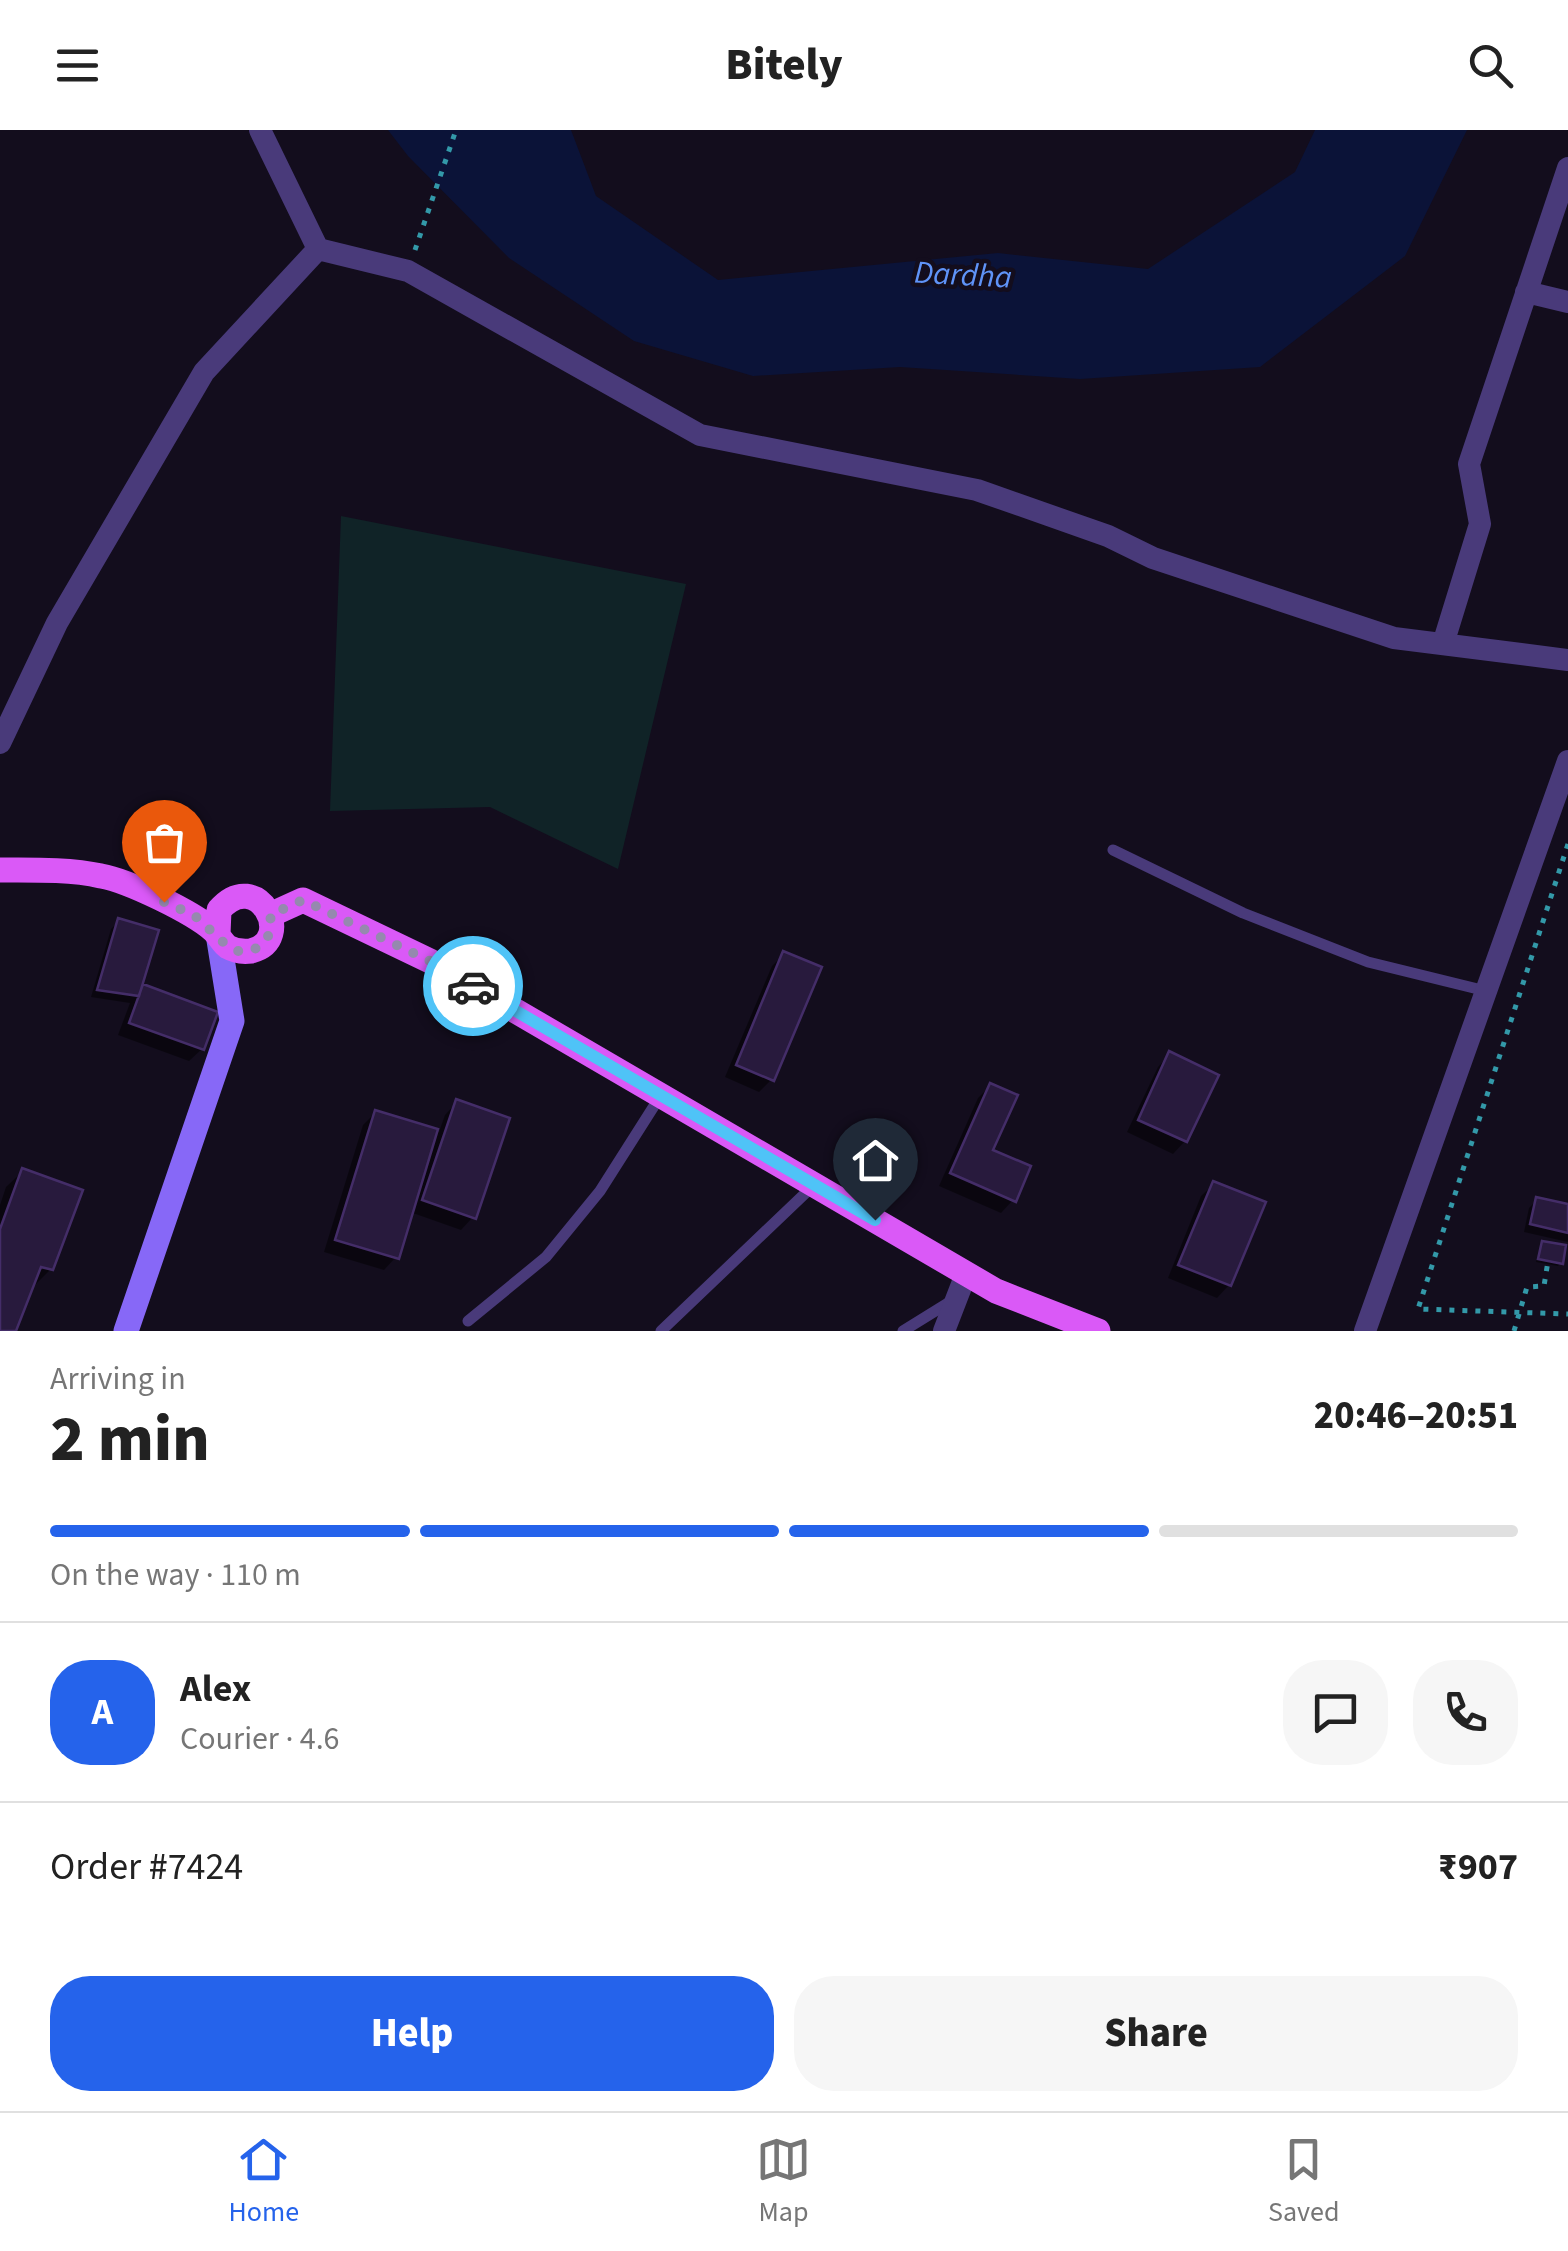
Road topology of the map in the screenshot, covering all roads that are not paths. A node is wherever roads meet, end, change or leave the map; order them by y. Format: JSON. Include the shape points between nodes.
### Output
{"nodes":[{"id":1,"x":260,"y":130,"type":"edge"},
{"id":2,"x":1568,"y":168,"type":"edge"},
{"id":3,"x":318,"y":250,"type":"junction"},
{"id":4,"x":1526,"y":292,"type":"junction"},
{"id":5,"x":1568,"y":302,"type":"edge"},
{"id":6,"x":1442,"y":644,"type":"junction"},
{"id":7,"x":1568,"y":660,"type":"edge"},
{"id":8,"x":0,"y":744,"type":"edge"},
{"id":9,"x":1568,"y":762,"type":"edge"},
{"id":10,"x":1114,"y":850,"type":"dead end"},
{"id":11,"x":0,"y":870,"type":"edge"},
{"id":12,"x":270,"y":915,"type":"junction"},
{"id":13,"x":218,"y":934,"type":"junction"},
{"id":14,"x":1486,"y":991,"type":"junction"},
{"id":15,"x":661,"y":1095,"type":"junction"},
{"id":16,"x":814,"y":1185,"type":"junction"},
{"id":17,"x":966,"y":1274,"type":"junction"},
{"id":18,"x":956,"y":1298,"type":"junction"},
{"id":19,"x":468,"y":1321,"type":"dead end"},
{"id":20,"x":126,"y":1331,"type":"edge"},
{"id":21,"x":661,"y":1331,"type":"edge"},
{"id":22,"x":902,"y":1331,"type":"edge"},
{"id":23,"x":944,"y":1331,"type":"edge"},
{"id":24,"x":1098,"y":1331,"type":"edge"},
{"id":25,"x":1365,"y":1331,"type":"edge"}],
"edges":[{"from":1,"to":3,"type":"street"},
{"from":2,"to":4,"type":"street"},
{"from":3,"to":6,"type":"street","via":[[408,272],[700,435],[977,490],[1153,558],[1376,632]]},
{"from":3,"to":8,"type":"street","via":[[204,372],[57,623]]},
{"from":4,"to":5,"type":"street"},
{"from":4,"to":6,"type":"street","via":[[1469,464],[1480,524]]},
{"from":6,"to":7,"type":"street"},
{"from":9,"to":14,"type":"street"},
{"from":10,"to":14,"type":"lane","via":[[1368,962]]},
{"from":11,"to":13,"type":"main road","via":[[103,876],[194,915]]},
{"from":12,"to":13,"type":"main road","via":[[270,934],[258,948],[240,952]]},
{"from":12,"to":13,"type":"main road","via":[[249,897],[232,899],[220,910]]},
{"from":12,"to":15,"type":"main road","via":[[303,900],[430,961]]},
{"from":13,"to":20,"type":"main road","via":[[232,1021]]},
{"from":14,"to":25,"type":"street"},
{"from":15,"to":16,"type":"main road"},
{"from":15,"to":19,"type":"lane","via":[[600,1191],[546,1257]]},
{"from":16,"to":17,"type":"main road"},
{"from":16,"to":21,"type":"lane"},
{"from":17,"to":18,"type":"street"},
{"from":17,"to":24,"type":"main road"},
{"from":18,"to":22,"type":"lane"},
{"from":18,"to":23,"type":"street"}]}
